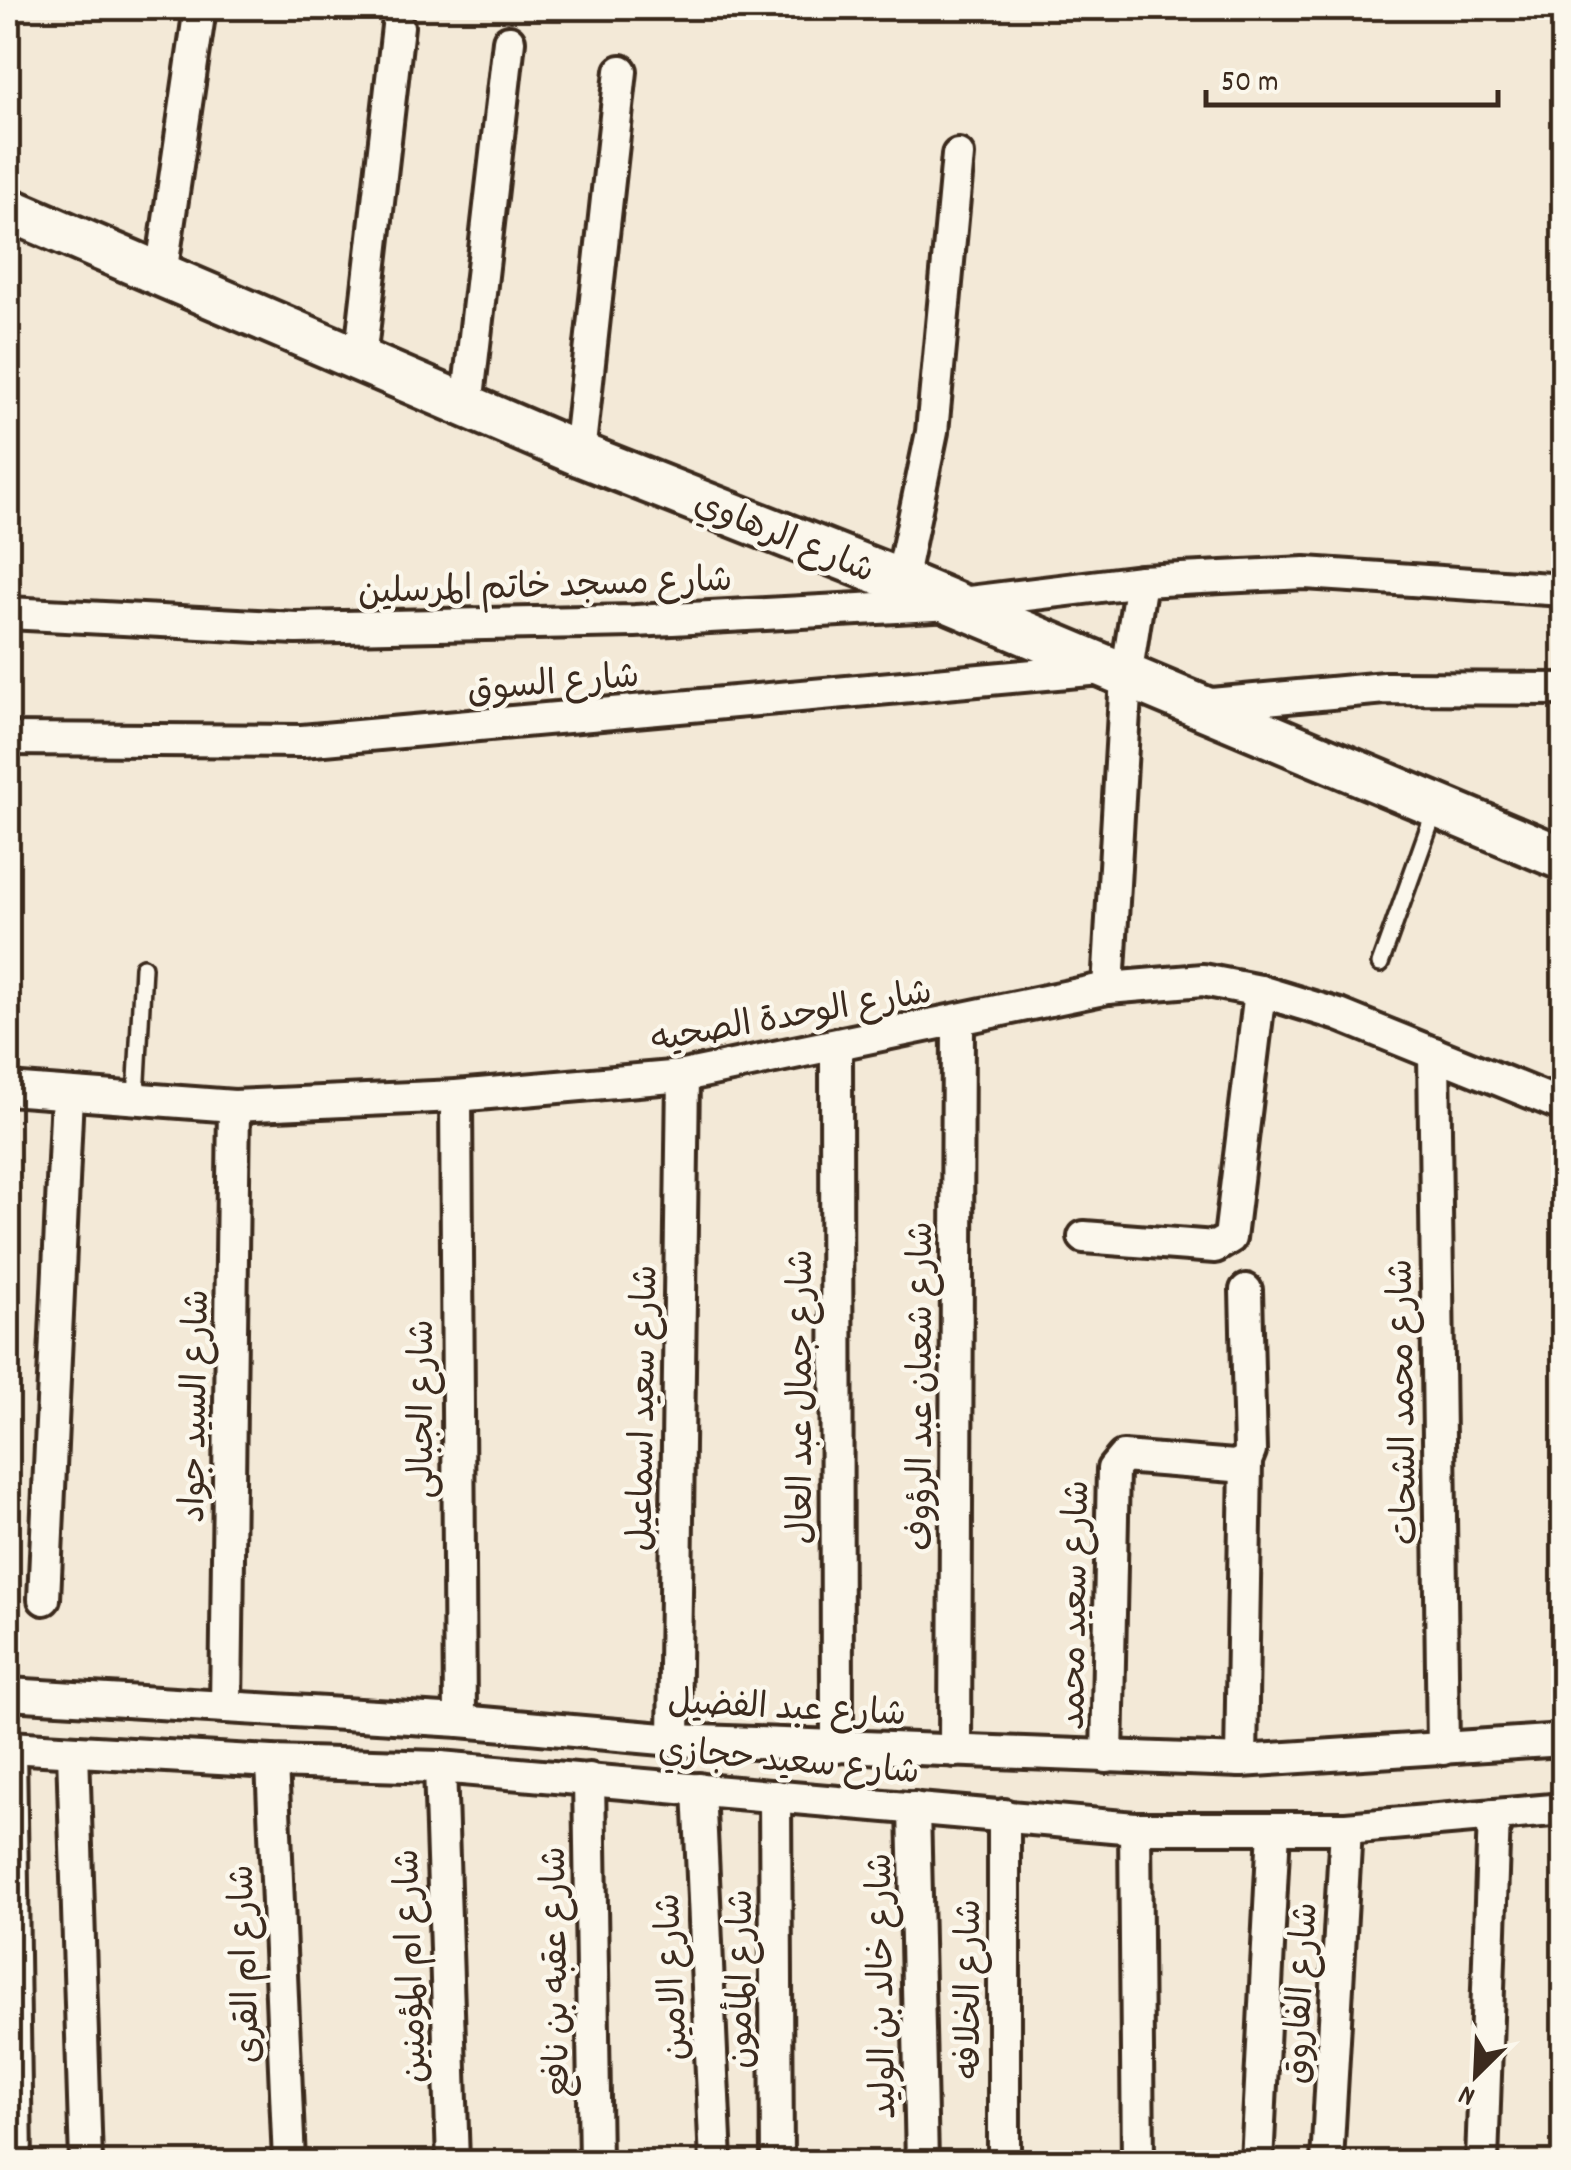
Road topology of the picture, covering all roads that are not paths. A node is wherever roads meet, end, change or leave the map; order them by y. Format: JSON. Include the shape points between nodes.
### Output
{"nodes":[{"id":1,"x":200,"y":8,"type":"edge"},
{"id":2,"x":398,"y":26,"type":"dead end"},
{"id":3,"x":508,"y":41,"type":"dead end"},
{"id":4,"x":621,"y":71,"type":"dead end"},
{"id":5,"x":958,"y":154,"type":"dead end"},
{"id":6,"x":8,"y":209,"type":"edge"},
{"id":7,"x":161,"y":275,"type":"junction"},
{"id":8,"x":360,"y":360,"type":"junction"},
{"id":9,"x":468,"y":406,"type":"junction"},
{"id":10,"x":580,"y":454,"type":"junction"},
{"id":11,"x":901,"y":581,"type":"junction"},
{"id":12,"x":1141,"y":581,"type":"junction"},
{"id":13,"x":1564,"y":590,"type":"edge"},
{"id":14,"x":952,"y":604,"type":"junction"},
{"id":15,"x":8,"y":612,"type":"edge"},
{"id":16,"x":1115,"y":673,"type":"junction"},
{"id":17,"x":1564,"y":690,"type":"edge"},
{"id":18,"x":1193,"y":706,"type":"junction"},
{"id":19,"x":8,"y":739,"type":"edge"},
{"id":20,"x":1436,"y":806,"type":"junction"},
{"id":21,"x":1564,"y":859,"type":"edge"},
{"id":22,"x":1380,"y":964,"type":"dead end"},
{"id":23,"x":143,"y":968,"type":"dead end"},
{"id":24,"x":1108,"y":988,"type":"junction"},
{"id":25,"x":1260,"y":990,"type":"junction"},
{"id":26,"x":958,"y":1022,"type":"junction"},
{"id":27,"x":836,"y":1046,"type":"junction"},
{"id":28,"x":1434,"y":1053,"type":"junction"},
{"id":29,"x":683,"y":1076,"type":"junction"},
{"id":30,"x":8,"y":1089,"type":"edge"},
{"id":31,"x":67,"y":1094,"type":"junction"},
{"id":32,"x":456,"y":1096,"type":"junction"},
{"id":33,"x":136,"y":1099,"type":"junction"},
{"id":34,"x":234,"y":1106,"type":"junction"},
{"id":35,"x":1564,"y":1106,"type":"edge"},
{"id":36,"x":1084,"y":1236,"type":"dead end"},
{"id":37,"x":1246,"y":1290,"type":"dead end"},
{"id":38,"x":1246,"y":1461,"type":"junction"},
{"id":39,"x":44,"y":1600,"type":"dead end"},
{"id":40,"x":8,"y":1694,"type":"edge"},
{"id":41,"x":226,"y":1707,"type":"junction"},
{"id":42,"x":460,"y":1721,"type":"junction"},
{"id":43,"x":674,"y":1740,"type":"junction"},
{"id":44,"x":1564,"y":1740,"type":"edge"},
{"id":45,"x":9,"y":1747,"type":"edge"},
{"id":46,"x":837,"y":1747,"type":"junction"},
{"id":47,"x":1443,"y":1750,"type":"junction"},
{"id":48,"x":73,"y":1751,"type":"junction"},
{"id":49,"x":955,"y":1751,"type":"junction"},
{"id":50,"x":1107,"y":1757,"type":"junction"},
{"id":51,"x":272,"y":1762,"type":"junction"},
{"id":52,"x":1241,"y":1762,"type":"junction"},
{"id":53,"x":440,"y":1767,"type":"junction"},
{"id":54,"x":589,"y":1780,"type":"junction"},
{"id":55,"x":699,"y":1788,"type":"junction"},
{"id":56,"x":775,"y":1796,"type":"junction"},
{"id":57,"x":914,"y":1808,"type":"junction"},
{"id":58,"x":1564,"y":1808,"type":"edge"},
{"id":59,"x":1004,"y":1815,"type":"junction"},
{"id":60,"x":1494,"y":1815,"type":"junction"},
{"id":61,"x":1135,"y":1828,"type":"junction"},
{"id":62,"x":1346,"y":1828,"type":"junction"},
{"id":63,"x":1274,"y":1829,"type":"junction"},
{"id":64,"x":16,"y":2162,"type":"edge"},
{"id":65,"x":86,"y":2162,"type":"edge"},
{"id":66,"x":289,"y":2162,"type":"edge"},
{"id":67,"x":453,"y":2162,"type":"edge"},
{"id":68,"x":595,"y":2162,"type":"edge"},
{"id":69,"x":716,"y":2162,"type":"edge"},
{"id":70,"x":777,"y":2162,"type":"edge"},
{"id":71,"x":922,"y":2162,"type":"edge"},
{"id":72,"x":1004,"y":2162,"type":"edge"},
{"id":73,"x":1138,"y":2162,"type":"edge"},
{"id":74,"x":1256,"y":2162,"type":"edge"},
{"id":75,"x":1327,"y":2162,"type":"edge"},
{"id":76,"x":1482,"y":2162,"type":"edge"}],
"edges":[{"from":1,"to":7,"type":"street"},
{"from":2,"to":8,"type":"street"},
{"from":3,"to":9,"type":"street"},
{"from":4,"to":10,"type":"street"},
{"from":5,"to":11,"type":"street","via":[[932,432]]},
{"from":6,"to":7,"type":"street","name":"شارع الرهاوي"},
{"from":7,"to":8,"type":"street","name":"شارع الرهاوي"},
{"from":8,"to":9,"type":"street","name":"شارع الرهاوي"},
{"from":9,"to":10,"type":"street","name":"شارع الرهاوي"},
{"from":10,"to":11,"type":"street","name":"شارع الرهاوي"},
{"from":11,"to":14,"type":"street","name":"شارع الرهاوي"},
{"from":12,"to":13,"type":"street","name":"شارع مسجد خاتم المرسلين","via":[[1305,573]]},
{"from":12,"to":14,"type":"street","name":"شارع مسجد خاتم المرسلين"},
{"from":12,"to":16,"type":"street"},
{"from":14,"to":15,"type":"street","name":"شارع مسجد خاتم المرسلين","via":[[635,621],[296,628]]},
{"from":14,"to":16,"type":"street","name":"شارع الرهاوي"},
{"from":16,"to":18,"type":"street","name":"شارع الرهاوي"},
{"from":16,"to":19,"type":"street","name":"شارع السوق","via":[[302,741]]},
{"from":16,"to":24,"type":"street"},
{"from":17,"to":18,"type":"street","via":[[1385,688]]},
{"from":18,"to":20,"type":"street","name":"شارع الرهاوي"},
{"from":20,"to":21,"type":"street","name":"شارع الرهاوي"},
{"from":20,"to":22,"type":"lane"},
{"from":23,"to":33,"type":"lane"},
{"from":24,"to":25,"type":"street","name":"شارع الوحدة الصحيه","via":[[1203,980]]},
{"from":24,"to":26,"type":"street","name":"شارع الوحدة الصحيه"},
{"from":25,"to":28,"type":"street","name":"شارع الوحدة الصحيه"},
{"from":25,"to":36,"type":"street","via":[[1230,1238],[1215,1247]]},
{"from":26,"to":27,"type":"street","name":"شارع الوحدة الصحيه"},
{"from":26,"to":49,"type":"street","name":"شارع شعبان عبد الرؤوف"},
{"from":27,"to":29,"type":"street","name":"شارع الوحدة الصحيه"},
{"from":27,"to":46,"type":"street","name":"شارع جمال عبد العال"},
{"from":28,"to":35,"type":"street","name":"شارع الوحدة الصحيه"},
{"from":28,"to":47,"type":"street","name":"شارع محمد الشحات"},
{"from":29,"to":32,"type":"street","name":"شارع الوحدة الصحيه"},
{"from":29,"to":43,"type":"street","name":"شارع سعيد اسماعيل"},
{"from":30,"to":31,"type":"street","name":"شارع الوحدة الصحيه"},
{"from":31,"to":33,"type":"street","name":"شارع الوحدة الصحيه"},
{"from":31,"to":39,"type":"street"},
{"from":32,"to":34,"type":"street","name":"شارع الوحدة الصحيه"},
{"from":32,"to":42,"type":"street","name":"شارع الجبالى"},
{"from":33,"to":34,"type":"street","name":"شارع الوحدة الصحيه"},
{"from":34,"to":41,"type":"street","name":"شارع السيد جواد"},
{"from":37,"to":38,"type":"street"},
{"from":38,"to":50,"type":"street","name":"شارع سعيد محمد","via":[[1234,1466],[1123,1457],[1114,1464]]},
{"from":38,"to":52,"type":"street"},
{"from":40,"to":41,"type":"street","name":"شارع عبد الفضيل"},
{"from":41,"to":42,"type":"street","name":"شارع عبد الفضيل"},
{"from":42,"to":43,"type":"street","name":"شارع عبد الفضيل"},
{"from":43,"to":46,"type":"street","name":"شارع عبد الفضيل"},
{"from":44,"to":47,"type":"street","name":"شارع عبد الفضيل"},
{"from":45,"to":48,"type":"street","name":"شارع سعيد حجازي"},
{"from":45,"to":64,"type":"street"},
{"from":46,"to":49,"type":"street","name":"شارع عبد الفضيل"},
{"from":47,"to":52,"type":"street","name":"شارع عبد الفضيل"},
{"from":48,"to":51,"type":"street","name":"شارع سعيد حجازي"},
{"from":48,"to":65,"type":"street"},
{"from":49,"to":50,"type":"street","name":"شارع عبد الفضيل"},
{"from":50,"to":52,"type":"street","name":"شارع عبد الفضيل"},
{"from":51,"to":53,"type":"street","name":"شارع سعيد حجازي"},
{"from":51,"to":66,"type":"street","name":"شارع ام القرى"},
{"from":53,"to":54,"type":"street","name":"شارع سعيد حجازي"},
{"from":53,"to":67,"type":"street","name":"شارع ام المؤمنين"},
{"from":54,"to":55,"type":"street","name":"شارع سعيد حجازي"},
{"from":54,"to":68,"type":"street","name":"شارع عقبه بن نافع"},
{"from":55,"to":56,"type":"street","name":"شارع سعيد حجازي"},
{"from":55,"to":69,"type":"street","name":"شارع الامين"},
{"from":56,"to":57,"type":"street","name":"شارع سعيد حجازي"},
{"from":56,"to":70,"type":"street","name":"شارع المأمون"},
{"from":57,"to":59,"type":"street","name":"شارع سعيد حجازي"},
{"from":57,"to":71,"type":"street","name":"شارع خالد بن الوليد"},
{"from":58,"to":60,"type":"street","name":"شارع سعيد حجازي"},
{"from":59,"to":61,"type":"street","name":"شارع سعيد حجازي"},
{"from":59,"to":72,"type":"street","name":"شارع الخلافه"},
{"from":60,"to":62,"type":"street","name":"شارع سعيد حجازي"},
{"from":60,"to":76,"type":"street"},
{"from":61,"to":63,"type":"street","name":"شارع سعيد حجازي"},
{"from":61,"to":73,"type":"street"},
{"from":62,"to":63,"type":"street","name":"شارع سعيد حجازي"},
{"from":62,"to":75,"type":"street","name":"شارع الفاروق"},
{"from":63,"to":74,"type":"street"}]}
